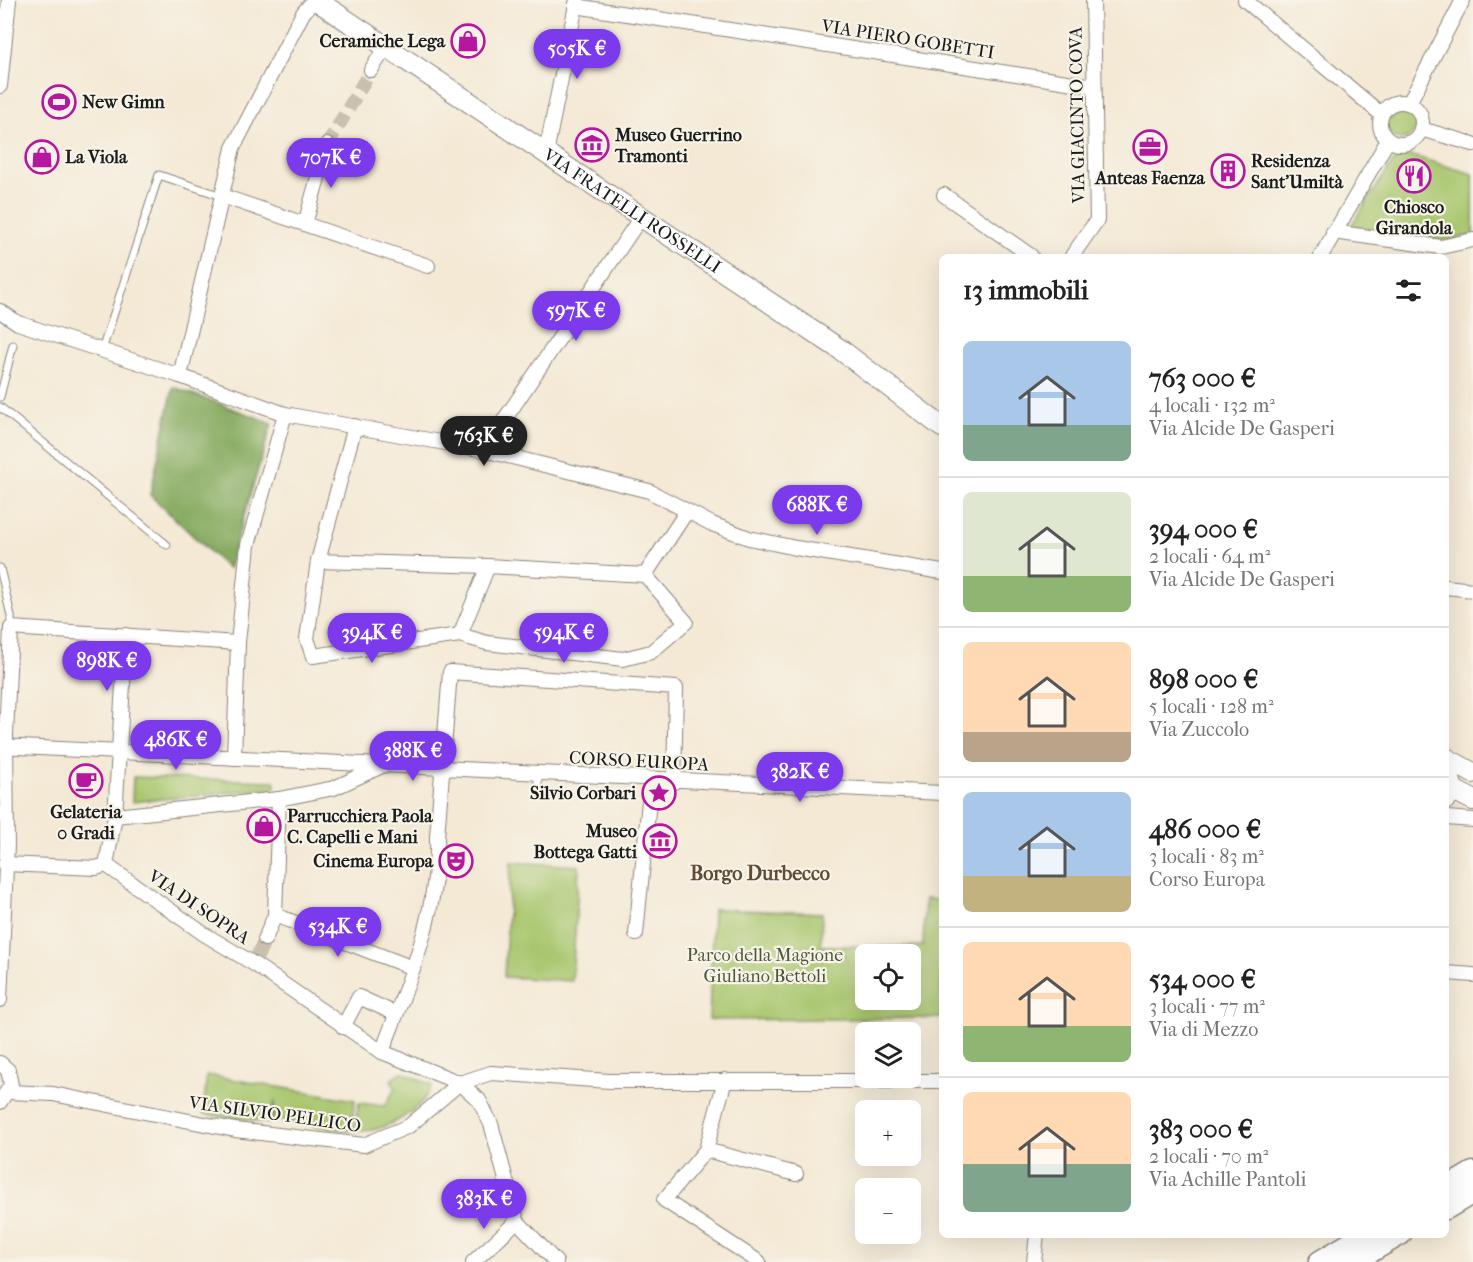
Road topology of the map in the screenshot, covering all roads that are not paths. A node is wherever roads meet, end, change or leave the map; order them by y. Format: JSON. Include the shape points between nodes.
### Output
{"nodes":[{"id":1,"x":9,"y":0,"type":"edge"},
{"id":2,"x":315,"y":0,"type":"edge"},
{"id":3,"x":1092,"y":0,"type":"edge"},
{"id":4,"x":1245,"y":0,"type":"edge"},
{"id":5,"x":1463,"y":0,"type":"edge"},
{"id":6,"x":576,"y":3,"type":"edge"},
{"id":7,"x":387,"y":47,"type":"junction"},
{"id":8,"x":372,"y":70,"type":"tunnel mouth"},
{"id":9,"x":0,"y":86,"type":"edge"},
{"id":10,"x":1093,"y":86,"type":"junction"},
{"id":11,"x":1409,"y":103,"type":"junction"},
{"id":12,"x":1381,"y":114,"type":"junction"},
{"id":13,"x":1421,"y":129,"type":"junction"},
{"id":14,"x":1388,"y":140,"type":"junction"},
{"id":15,"x":1473,"y":144,"type":"edge"},
{"id":16,"x":327,"y":145,"type":"tunnel mouth"},
{"id":17,"x":546,"y":153,"type":"junction"},
{"id":18,"x":944,"y":195,"type":"dead end"},
{"id":19,"x":222,"y":196,"type":"junction"},
{"id":20,"x":641,"y":217,"type":"junction"},
{"id":21,"x":305,"y":224,"type":"junction"},
{"id":22,"x":1333,"y":232,"type":"junction"},
{"id":23,"x":1473,"y":240,"type":"edge"},
{"id":24,"x":1441,"y":252,"type":"edge"},
{"id":25,"x":1027,"y":254,"type":"edge"},
{"id":26,"x":1073,"y":254,"type":"edge"},
{"id":27,"x":1322,"y":254,"type":"edge"},
{"id":28,"x":428,"y":266,"type":"dead end"},
{"id":29,"x":0,"y":311,"type":"edge"},
{"id":30,"x":13,"y":345,"type":"dead end"},
{"id":31,"x":102,"y":350,"type":"junction"},
{"id":32,"x":180,"y":375,"type":"junction"},
{"id":33,"x":0,"y":397,"type":"edge"},
{"id":34,"x":0,"y":407,"type":"edge"},
{"id":35,"x":285,"y":414,"type":"junction"},
{"id":36,"x":939,"y":425,"type":"edge"},
{"id":37,"x":355,"y":426,"type":"junction"},
{"id":38,"x":484,"y":450,"type":"junction"},
{"id":39,"x":687,"y":511,"type":"junction"},
{"id":40,"x":167,"y":545,"type":"dead end"},
{"id":41,"x":318,"y":561,"type":"junction"},
{"id":42,"x":488,"y":566,"type":"junction"},
{"id":43,"x":0,"y":568,"type":"edge"},
{"id":44,"x":939,"y":572,"type":"edge"},
{"id":45,"x":645,"y":575,"type":"junction"},
{"id":46,"x":1449,"y":586,"type":"edge"},
{"id":47,"x":1473,"y":590,"type":"edge"},
{"id":48,"x":11,"y":628,"type":"junction"},
{"id":49,"x":126,"y":635,"type":"junction"},
{"id":50,"x":460,"y":635,"type":"junction"},
{"id":51,"x":238,"y":643,"type":"junction"},
{"id":52,"x":4,"y":651,"type":"edge"},
{"id":53,"x":3,"y":746,"type":"edge"},
{"id":54,"x":119,"y":752,"type":"junction"},
{"id":55,"x":234,"y":758,"type":"junction"},
{"id":56,"x":384,"y":765,"type":"junction"},
{"id":57,"x":442,"y":767,"type":"junction"},
{"id":58,"x":1473,"y":773,"type":"edge"},
{"id":59,"x":1449,"y":778,"type":"edge"},
{"id":60,"x":1449,"y":778,"type":"edge"},
{"id":61,"x":1449,"y":779,"type":"edge"},
{"id":62,"x":651,"y":781,"type":"junction"},
{"id":63,"x":674,"y":782,"type":"junction"},
{"id":64,"x":1473,"y":783,"type":"edge"},
{"id":65,"x":939,"y":793,"type":"edge"},
{"id":66,"x":927,"y":794,"type":"junction"},
{"id":67,"x":279,"y":799,"type":"junction"},
{"id":68,"x":939,"y":800,"type":"edge"},
{"id":69,"x":1473,"y":800,"type":"edge"},
{"id":70,"x":115,"y":816,"type":"junction"},
{"id":71,"x":1449,"y":818,"type":"edge"},
{"id":72,"x":1473,"y":820,"type":"edge"},
{"id":73,"x":3,"y":845,"type":"edge"},
{"id":74,"x":5,"y":864,"type":"junction"},
{"id":75,"x":106,"y":865,"type":"junction"},
{"id":76,"x":275,"y":915,"type":"junction"},
{"id":77,"x":636,"y":934,"type":"dead end"},
{"id":78,"x":265,"y":939,"type":"tunnel mouth"},
{"id":79,"x":413,"y":968,"type":"junction"},
{"id":80,"x":1449,"y":974,"type":"edge"},
{"id":81,"x":1473,"y":975,"type":"edge"},
{"id":82,"x":0,"y":1000,"type":"edge"},
{"id":83,"x":396,"y":1014,"type":"junction"},
{"id":84,"x":343,"y":1027,"type":"junction"},
{"id":85,"x":382,"y":1052,"type":"junction"},
{"id":86,"x":0,"y":1063,"type":"edge"},
{"id":87,"x":10,"y":1077,"type":"junction"},
{"id":88,"x":725,"y":1080,"type":"junction"},
{"id":89,"x":939,"y":1081,"type":"edge"},
{"id":90,"x":460,"y":1083,"type":"junction"},
{"id":91,"x":53,"y":1094,"type":"junction"},
{"id":92,"x":4,"y":1097,"type":"edge"},
{"id":93,"x":706,"y":1149,"type":"junction"},
{"id":94,"x":1473,"y":1173,"type":"edge"},
{"id":95,"x":796,"y":1174,"type":"dead end"},
{"id":96,"x":1449,"y":1187,"type":"edge"},
{"id":97,"x":1473,"y":1192,"type":"edge"},
{"id":98,"x":1449,"y":1206,"type":"edge"},
{"id":99,"x":517,"y":1221,"type":"junction"},
{"id":100,"x":1037,"y":1238,"type":"edge"},
{"id":101,"x":1360,"y":1238,"type":"edge"},
{"id":102,"x":1393,"y":1238,"type":"edge"},
{"id":103,"x":473,"y":1262,"type":"edge"},
{"id":104,"x":556,"y":1262,"type":"edge"},
{"id":105,"x":759,"y":1262,"type":"edge"},
{"id":106,"x":1034,"y":1262,"type":"edge"},
{"id":107,"x":1320,"y":1262,"type":"edge"},
{"id":108,"x":1352,"y":1262,"type":"edge"}],
"edges":[{"from":1,"to":9,"type":"street"},
{"from":2,"to":7,"type":"main road","name":"VIA FRATELLI ROSSELLI"},
{"from":2,"to":19,"type":"street","via":[[303,13],[233,148]]},
{"from":3,"to":10,"type":"street","name":"VIA GIACINTO COVA"},
{"from":4,"to":12,"type":"street"},
{"from":5,"to":11,"type":"street"},
{"from":6,"to":10,"type":"street","name":"VIA PIERO GOBETTI"},
{"from":6,"to":17,"type":"street"},
{"from":7,"to":8,"type":"street"},
{"from":7,"to":17,"type":"main road","name":"VIA FRATELLI ROSSELLI"},
{"from":10,"to":26,"type":"street","name":"VIA GIACINTO COVA","via":[[1097,220]]},
{"from":11,"to":12,"type":"street","via":[[1396,102]]},
{"from":11,"to":13,"type":"street","via":[[1419,111]]},
{"from":12,"to":14,"type":"street","via":[[1380,129]]},
{"from":13,"to":14,"type":"street","via":[[1408,143]]},
{"from":13,"to":15,"type":"street"},
{"from":14,"to":22,"type":"street"},
{"from":16,"to":21,"type":"street"},
{"from":17,"to":20,"type":"main road","name":"VIA FRATELLI ROSSELLI"},
{"from":18,"to":25,"type":"street"},
{"from":19,"to":21,"type":"street"},
{"from":19,"to":31,"type":"lane","via":[[159,175]]},
{"from":19,"to":32,"type":"street"},
{"from":20,"to":36,"type":"main road","name":"VIA FRATELLI ROSSELLI","via":[[841,350]]},
{"from":20,"to":38,"type":"street"},
{"from":21,"to":28,"type":"street"},
{"from":22,"to":24,"type":"street"},
{"from":22,"to":27,"type":"street"},
{"from":23,"to":24,"type":"street"},
{"from":29,"to":31,"type":"street","via":[[18,323]]},
{"from":30,"to":33,"type":"lane"},
{"from":31,"to":32,"type":"street"},
{"from":32,"to":35,"type":"street"},
{"from":34,"to":40,"type":"lane"},
{"from":35,"to":37,"type":"street"},
{"from":35,"to":51,"type":"street","via":[[248,545]]},
{"from":37,"to":38,"type":"street"},
{"from":37,"to":41,"type":"street"},
{"from":38,"to":39,"type":"street","via":[[649,491]]},
{"from":39,"to":44,"type":"street","via":[[749,538]]},
{"from":39,"to":45,"type":"street"},
{"from":41,"to":42,"type":"street"},
{"from":41,"to":50,"type":"street","via":[[307,639],[314,656]]},
{"from":42,"to":45,"type":"street"},
{"from":42,"to":50,"type":"street"},
{"from":43,"to":48,"type":"lane"},
{"from":45,"to":50,"type":"street","via":[[686,622],[651,652],[623,659],[487,643]]},
{"from":46,"to":47,"type":"street"},
{"from":48,"to":49,"type":"street"},
{"from":48,"to":52,"type":"street"},
{"from":49,"to":51,"type":"street"},
{"from":49,"to":54,"type":"street"},
{"from":51,"to":55,"type":"street"},
{"from":52,"to":53,"type":"street"},
{"from":53,"to":54,"type":"street","name":"CORSO EUROPA"},
{"from":53,"to":73,"type":"street"},
{"from":54,"to":55,"type":"street","name":"CORSO EUROPA"},
{"from":54,"to":70,"type":"street"},
{"from":55,"to":56,"type":"street","name":"CORSO EUROPA"},
{"from":56,"to":57,"type":"street","name":"CORSO EUROPA"},
{"from":56,"to":67,"type":"street","name":"CORSO EUROPA","via":[[334,788]]},
{"from":57,"to":62,"type":"street","name":"CORSO EUROPA","via":[[538,779]]},
{"from":57,"to":63,"type":"street","via":[[450,672],[676,688]]},
{"from":57,"to":79,"type":"street","via":[[438,864],[423,942]]},
{"from":58,"to":59,"type":"main road"},
{"from":60,"to":64,"type":"main road"},
{"from":61,"to":69,"type":"main road"},
{"from":62,"to":63,"type":"street","name":"CORSO EUROPA"},
{"from":62,"to":77,"type":"street"},
{"from":63,"to":66,"type":"street","name":"CORSO EUROPA","via":[[742,791]]},
{"from":65,"to":66,"type":"street","name":"CORSO EUROPA"},
{"from":66,"to":68,"type":"street","name":"CORSO EUROPA"},
{"from":67,"to":70,"type":"street","name":"CORSO EUROPA"},
{"from":67,"to":76,"type":"street"},
{"from":70,"to":75,"type":"street"},
{"from":71,"to":72,"type":"street"},
{"from":73,"to":74,"type":"street"},
{"from":74,"to":75,"type":"street","via":[[96,868]]},
{"from":74,"to":82,"type":"street"},
{"from":75,"to":84,"type":"street","name":"VIA DI SOPRA","via":[[204,934],[255,960]]},
{"from":76,"to":78,"type":"street"},
{"from":76,"to":79,"type":"street"},
{"from":79,"to":83,"type":"street"},
{"from":80,"to":81,"type":"street"},
{"from":83,"to":84,"type":"street","via":[[358,997]]},
{"from":83,"to":85,"type":"street"},
{"from":84,"to":85,"type":"street","name":"VIA DI SOPRA"},
{"from":85,"to":90,"type":"street","name":"VIA DI SOPRA"},
{"from":86,"to":87,"type":"street"},
{"from":87,"to":91,"type":"street","name":"VIA SILVIO PELLICO"},
{"from":87,"to":92,"type":"street"},
{"from":88,"to":89,"type":"street","name":"VIA SILVIO PELLICO"},
{"from":88,"to":90,"type":"street","name":"VIA SILVIO PELLICO","via":[[609,1081],[491,1073]]},
{"from":88,"to":93,"type":"street"},
{"from":90,"to":91,"type":"street","name":"VIA SILVIO PELLICO","via":[[409,1126],[364,1145],[235,1130]]},
{"from":90,"to":99,"type":"street","via":[[479,1100],[490,1124]]},
{"from":91,"to":92,"type":"street","name":"VIA SILVIO PELLICO"},
{"from":93,"to":95,"type":"street"},
{"from":93,"to":105,"type":"street","via":[[664,1200]]},
{"from":94,"to":96,"type":"main road"},
{"from":97,"to":98,"type":"main road"},
{"from":99,"to":103,"type":"street"},
{"from":99,"to":104,"type":"street"},
{"from":100,"to":106,"type":"street"},
{"from":101,"to":107,"type":"main road"},
{"from":102,"to":108,"type":"main road"}]}
